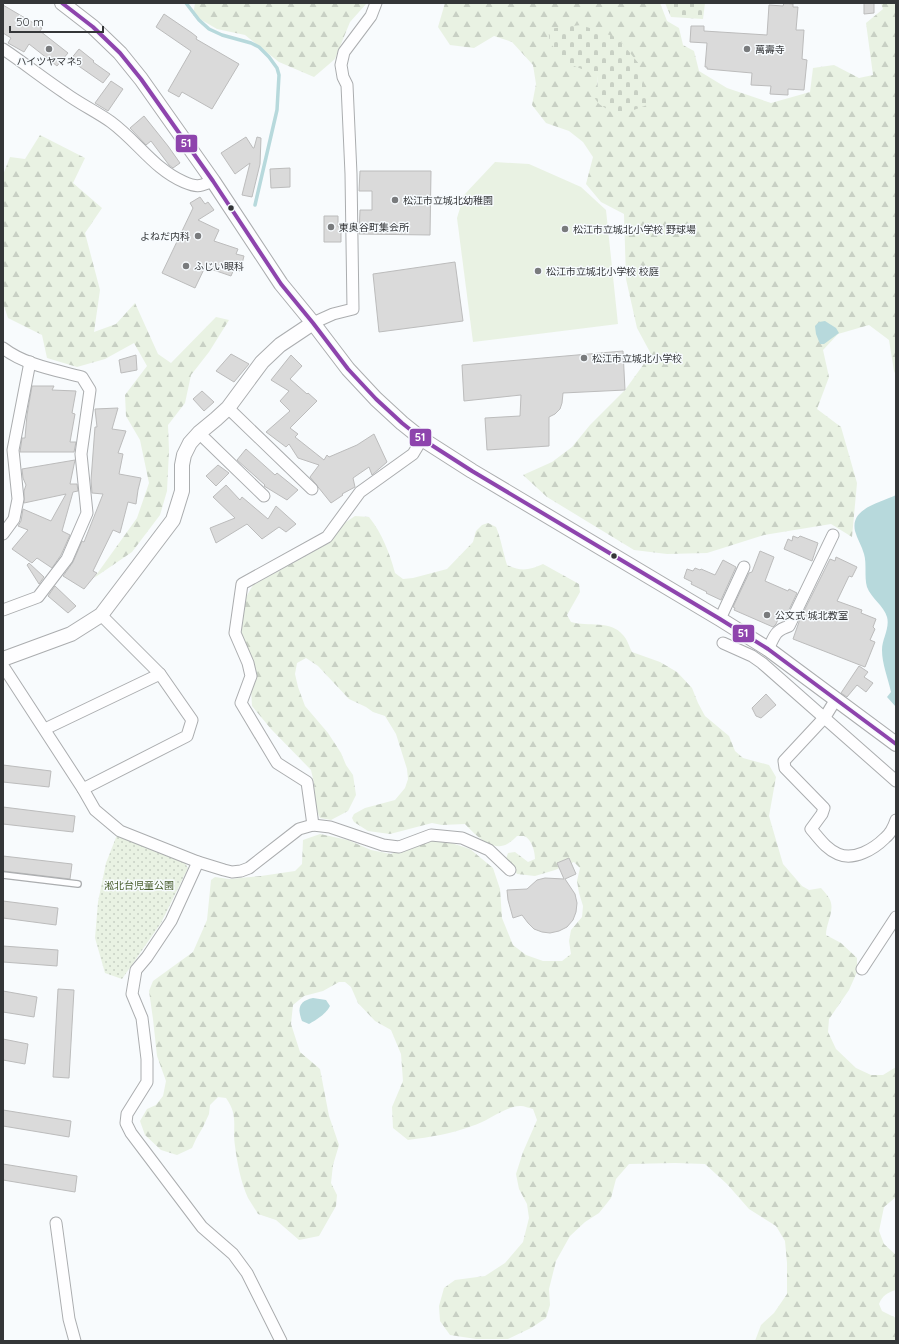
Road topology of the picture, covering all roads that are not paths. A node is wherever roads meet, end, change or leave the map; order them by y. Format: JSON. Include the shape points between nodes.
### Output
{"nodes":[{"id":1,"x":62,"y":3,"type":"edge"},
{"id":2,"x":376,"y":3,"type":"edge"},
{"id":3,"x":3,"y":49,"type":"edge"},
{"id":4,"x":213,"y":181,"type":"junction"},
{"id":5,"x":313,"y":322,"type":"junction"},
{"id":6,"x":3,"y":348,"type":"edge"},
{"id":7,"x":30,"y":362,"type":"junction"},
{"id":8,"x":228,"y":408,"type":"junction"},
{"id":9,"x":199,"y":433,"type":"junction"},
{"id":10,"x":422,"y":439,"type":"junction"},
{"id":11,"x":312,"y":489,"type":"dead end"},
{"id":12,"x":264,"y":496,"type":"dead end"},
{"id":13,"x":3,"y":534,"type":"edge"},
{"id":14,"x":833,"y":535,"type":"dead end"},
{"id":15,"x":744,"y":567,"type":"dead end"},
{"id":16,"x":3,"y":610,"type":"edge"},
{"id":17,"x":101,"y":615,"type":"junction"},
{"id":18,"x":720,"y":619,"type":"junction"},
{"id":19,"x":723,"y":643,"type":"dead end"},
{"id":20,"x":768,"y":649,"type":"junction"},
{"id":21,"x":3,"y":659,"type":"edge"},
{"id":22,"x":3,"y":666,"type":"edge"},
{"id":23,"x":160,"y":674,"type":"junction"},
{"id":24,"x":836,"y":699,"type":"junction"},
{"id":25,"x":825,"y":717,"type":"junction"},
{"id":26,"x":45,"y":729,"type":"junction"},
{"id":27,"x":896,"y":744,"type":"edge"},
{"id":28,"x":896,"y":781,"type":"edge"},
{"id":29,"x":83,"y":789,"type":"junction"},
{"id":30,"x":896,"y":820,"type":"edge"},
{"id":31,"x":313,"y":826,"type":"junction"},
{"id":32,"x":198,"y":862,"type":"junction"},
{"id":33,"x":510,"y":870,"type":"dead end"},
{"id":34,"x":3,"y":875,"type":"edge"},
{"id":35,"x":78,"y":884,"type":"dead end"},
{"id":36,"x":896,"y":917,"type":"edge"},
{"id":37,"x":862,"y":969,"type":"dead end"},
{"id":38,"x":56,"y":1223,"type":"dead end"},
{"id":39,"x":75,"y":1341,"type":"edge"},
{"id":40,"x":281,"y":1341,"type":"edge"}],
"edges":[{"from":1,"to":4,"type":"street","via":[[93,27],[120,53]]},
{"from":2,"to":5,"type":"street","via":[[371,16],[344,52],[340,65],[347,92],[353,309]]},
{"from":3,"to":4,"type":"street","via":[[65,94],[111,122],[167,172],[198,186]]},
{"from":4,"to":5,"type":"street","via":[[281,284]]},
{"from":5,"to":8,"type":"street","via":[[280,345],[262,362]]},
{"from":5,"to":10,"type":"street","via":[[371,394]]},
{"from":6,"to":7,"type":"street"},
{"from":7,"to":13,"type":"street","via":[[13,450],[18,499],[14,519]]},
{"from":7,"to":16,"type":"street","via":[[82,377],[90,390],[81,454],[86,513],[67,559],[38,597]]},
{"from":8,"to":9,"type":"street"},
{"from":8,"to":11,"type":"street"},
{"from":9,"to":12,"type":"street"},
{"from":9,"to":17,"type":"street","via":[[184,455],[182,491],[173,520]]},
{"from":10,"to":18,"type":"street","via":[[527,505]]},
{"from":10,"to":31,"type":"street","via":[[413,454],[360,492],[327,537],[242,584],[235,633],[251,676],[241,703],[277,763],[307,782]]},
{"from":14,"to":20,"type":"street","via":[[789,626],[776,633]]},
{"from":15,"to":18,"type":"street"},
{"from":17,"to":21,"type":"street","via":[[71,634]]},
{"from":17,"to":23,"type":"street"},
{"from":18,"to":20,"type":"street"},
{"from":19,"to":25,"type":"street","via":[[762,663]]},
{"from":20,"to":24,"type":"street"},
{"from":22,"to":26,"type":"street"},
{"from":23,"to":26,"type":"street"},
{"from":23,"to":29,"type":"street","via":[[192,720],[187,736]]},
{"from":24,"to":25,"type":"street"},
{"from":24,"to":27,"type":"street"},
{"from":25,"to":28,"type":"street"},
{"from":25,"to":30,"type":"street","via":[[784,761],[785,768],[824,808],[811,829],[827,848],[846,856],[869,851],[887,838]]},
{"from":26,"to":29,"type":"street"},
{"from":29,"to":32,"type":"street","via":[[95,810],[120,831]]},
{"from":31,"to":32,"type":"street","via":[[299,829],[249,868],[241,871],[232,872]]},
{"from":31,"to":33,"type":"street","via":[[330,827],[383,845],[399,847],[431,834],[462,838],[489,850]]},
{"from":32,"to":40,"type":"street","via":[[171,921],[136,970],[132,994],[142,1018],[147,1082],[131,1106],[126,1123],[202,1227],[233,1254],[247,1273]]},
{"from":34,"to":35,"type":"lane"},
{"from":36,"to":37,"type":"street"},
{"from":38,"to":39,"type":"street","via":[[69,1319]]}]}
